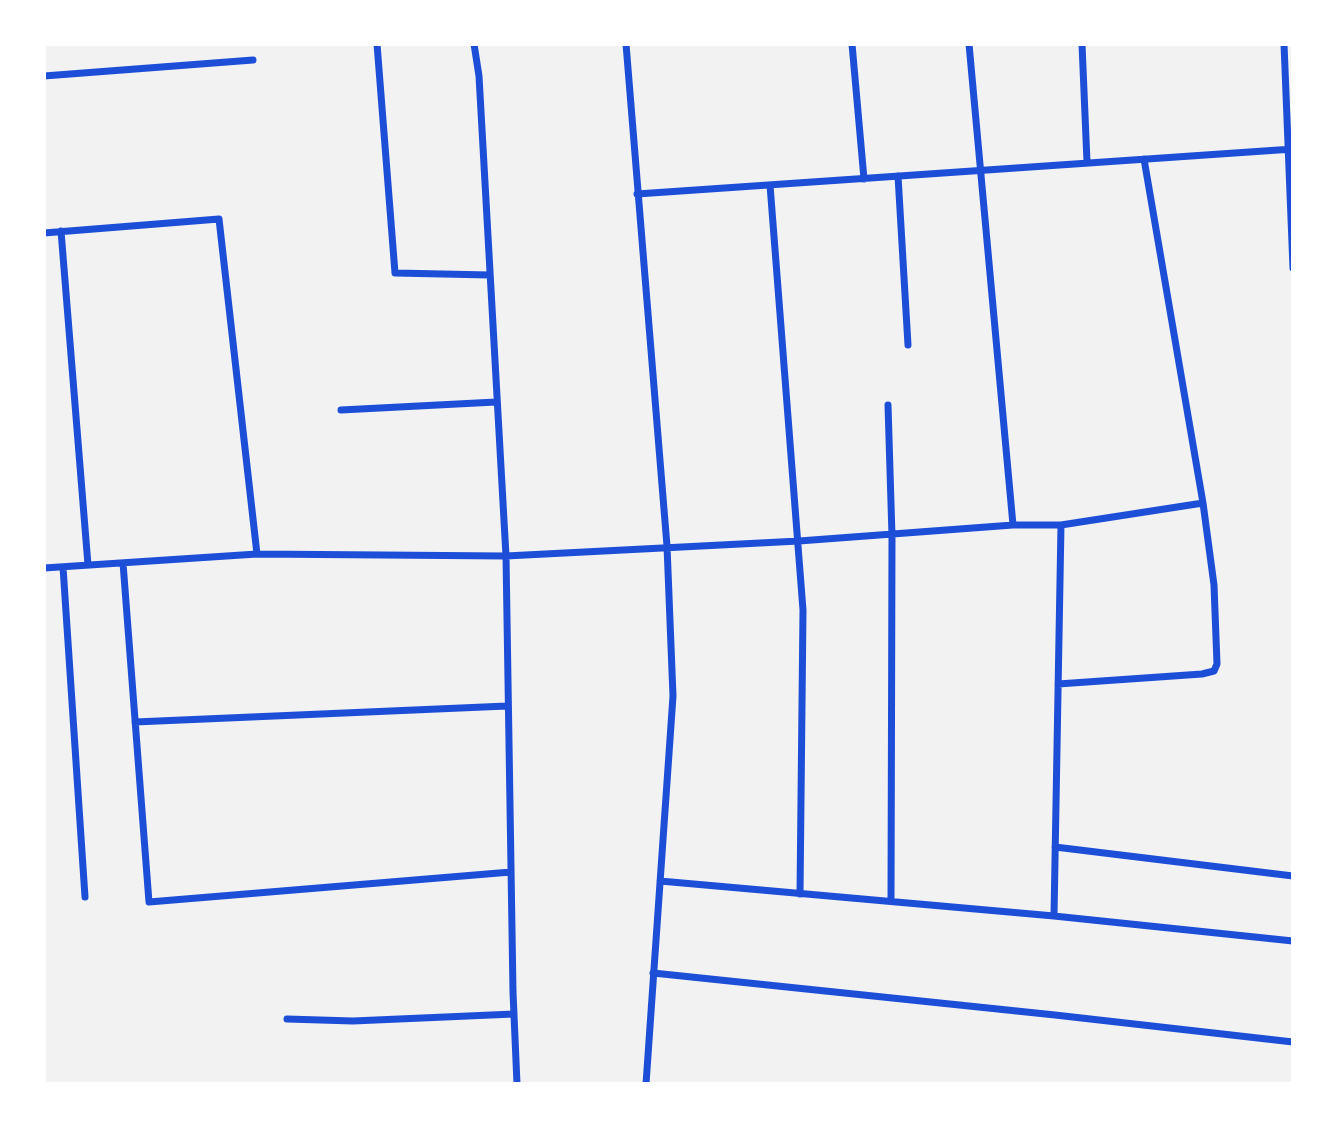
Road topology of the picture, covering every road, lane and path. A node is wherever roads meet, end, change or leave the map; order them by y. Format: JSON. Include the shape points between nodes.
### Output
{"nodes":[{"id":1,"x":377,"y":44,"type":"edge"},
{"id":2,"x":474,"y":44,"type":"edge"},
{"id":3,"x":626,"y":44,"type":"edge"},
{"id":4,"x":852,"y":44,"type":"edge"},
{"id":5,"x":969,"y":44,"type":"edge"},
{"id":6,"x":1082,"y":44,"type":"edge"},
{"id":7,"x":1284,"y":44,"type":"edge"},
{"id":8,"x":253,"y":60,"type":"dead end"},
{"id":9,"x":44,"y":76,"type":"edge"},
{"id":10,"x":1290,"y":95,"type":"edge"},
{"id":11,"x":1291,"y":149,"type":"edge"},
{"id":12,"x":1144,"y":159,"type":"junction"},
{"id":13,"x":1087,"y":162,"type":"junction"},
{"id":14,"x":981,"y":170,"type":"junction"},
{"id":15,"x":898,"y":176,"type":"junction"},
{"id":16,"x":864,"y":178,"type":"junction"},
{"id":17,"x":770,"y":185,"type":"junction"},
{"id":18,"x":637,"y":194,"type":"junction"},
{"id":19,"x":61,"y":232,"type":"junction"},
{"id":20,"x":44,"y":233,"type":"edge"},
{"id":21,"x":1293,"y":268,"type":"edge"},
{"id":22,"x":490,"y":275,"type":"junction"},
{"id":23,"x":908,"y":345,"type":"dead end"},
{"id":24,"x":496,"y":402,"type":"junction"},
{"id":25,"x":888,"y":405,"type":"dead end"},
{"id":26,"x":341,"y":410,"type":"dead end"},
{"id":27,"x":1203,"y":503,"type":"junction"},
{"id":28,"x":1013,"y":525,"type":"junction"},
{"id":29,"x":1061,"y":526,"type":"junction"},
{"id":30,"x":892,"y":536,"type":"junction"},
{"id":31,"x":799,"y":541,"type":"junction"},
{"id":32,"x":667,"y":546,"type":"junction"},
{"id":33,"x":257,"y":554,"type":"junction"},
{"id":34,"x":506,"y":556,"type":"junction"},
{"id":35,"x":123,"y":563,"type":"junction"},
{"id":36,"x":88,"y":565,"type":"junction"},
{"id":37,"x":64,"y":567,"type":"junction"},
{"id":38,"x":44,"y":568,"type":"edge"},
{"id":39,"x":1058,"y":684,"type":"junction"},
{"id":40,"x":507,"y":706,"type":"junction"},
{"id":41,"x":135,"y":722,"type":"junction"},
{"id":42,"x":1055,"y":846,"type":"junction"},
{"id":43,"x":511,"y":872,"type":"junction"},
{"id":44,"x":1293,"y":876,"type":"edge"},
{"id":45,"x":660,"y":881,"type":"junction"},
{"id":46,"x":800,"y":894,"type":"junction"},
{"id":47,"x":85,"y":897,"type":"dead end"},
{"id":48,"x":891,"y":901,"type":"junction"},
{"id":49,"x":1054,"y":916,"type":"junction"},
{"id":50,"x":1293,"y":941,"type":"edge"},
{"id":51,"x":653,"y":973,"type":"junction"},
{"id":52,"x":514,"y":1014,"type":"junction"},
{"id":53,"x":287,"y":1020,"type":"dead end"},
{"id":54,"x":1293,"y":1042,"type":"edge"},
{"id":55,"x":517,"y":1084,"type":"edge"},
{"id":56,"x":646,"y":1084,"type":"edge"}],
"edges":[{"from":1,"to":22,"type":"street","via":[[395,273]]},
{"from":2,"to":22,"type":"street"},
{"from":3,"to":18,"type":"street"},
{"from":4,"to":16,"type":"street"},
{"from":5,"to":14,"type":"street"},
{"from":6,"to":13,"type":"street"},
{"from":7,"to":10,"type":"street"},
{"from":8,"to":9,"type":"street"},
{"from":10,"to":11,"type":"street"},
{"from":11,"to":12,"type":"street"},
{"from":11,"to":21,"type":"street"},
{"from":12,"to":13,"type":"street"},
{"from":12,"to":27,"type":"street"},
{"from":13,"to":14,"type":"street"},
{"from":14,"to":15,"type":"street"},
{"from":14,"to":28,"type":"street"},
{"from":15,"to":16,"type":"street"},
{"from":15,"to":23,"type":"street"},
{"from":16,"to":17,"type":"street"},
{"from":17,"to":18,"type":"street"},
{"from":17,"to":31,"type":"street"},
{"from":18,"to":32,"type":"street"},
{"from":19,"to":20,"type":"street"},
{"from":19,"to":33,"type":"street","via":[[219,219]]},
{"from":19,"to":36,"type":"street"},
{"from":22,"to":24,"type":"street"},
{"from":24,"to":26,"type":"street"},
{"from":24,"to":34,"type":"street"},
{"from":25,"to":30,"type":"street"},
{"from":27,"to":29,"type":"street"},
{"from":27,"to":39,"type":"street","via":[[1214,585],[1214,671]]},
{"from":28,"to":29,"type":"street"},
{"from":28,"to":30,"type":"street"},
{"from":29,"to":39,"type":"street"},
{"from":30,"to":31,"type":"street"},
{"from":30,"to":48,"type":"street"},
{"from":31,"to":32,"type":"street"},
{"from":31,"to":46,"type":"street","via":[[803,610]]},
{"from":32,"to":34,"type":"street"},
{"from":32,"to":45,"type":"street","via":[[673,696]]},
{"from":33,"to":34,"type":"street"},
{"from":33,"to":35,"type":"street"},
{"from":34,"to":40,"type":"street"},
{"from":35,"to":36,"type":"street"},
{"from":35,"to":41,"type":"street"},
{"from":36,"to":37,"type":"street"},
{"from":37,"to":38,"type":"street"},
{"from":37,"to":47,"type":"street"},
{"from":39,"to":42,"type":"street"},
{"from":40,"to":41,"type":"street"},
{"from":40,"to":43,"type":"street"},
{"from":41,"to":43,"type":"street","via":[[149,902]]},
{"from":42,"to":44,"type":"street"},
{"from":42,"to":49,"type":"street"},
{"from":43,"to":52,"type":"street"},
{"from":45,"to":46,"type":"street"},
{"from":45,"to":51,"type":"street"},
{"from":46,"to":48,"type":"street"},
{"from":48,"to":49,"type":"street"},
{"from":49,"to":50,"type":"street"},
{"from":51,"to":54,"type":"street"},
{"from":51,"to":56,"type":"street"},
{"from":52,"to":53,"type":"street"},
{"from":52,"to":55,"type":"street"}]}
